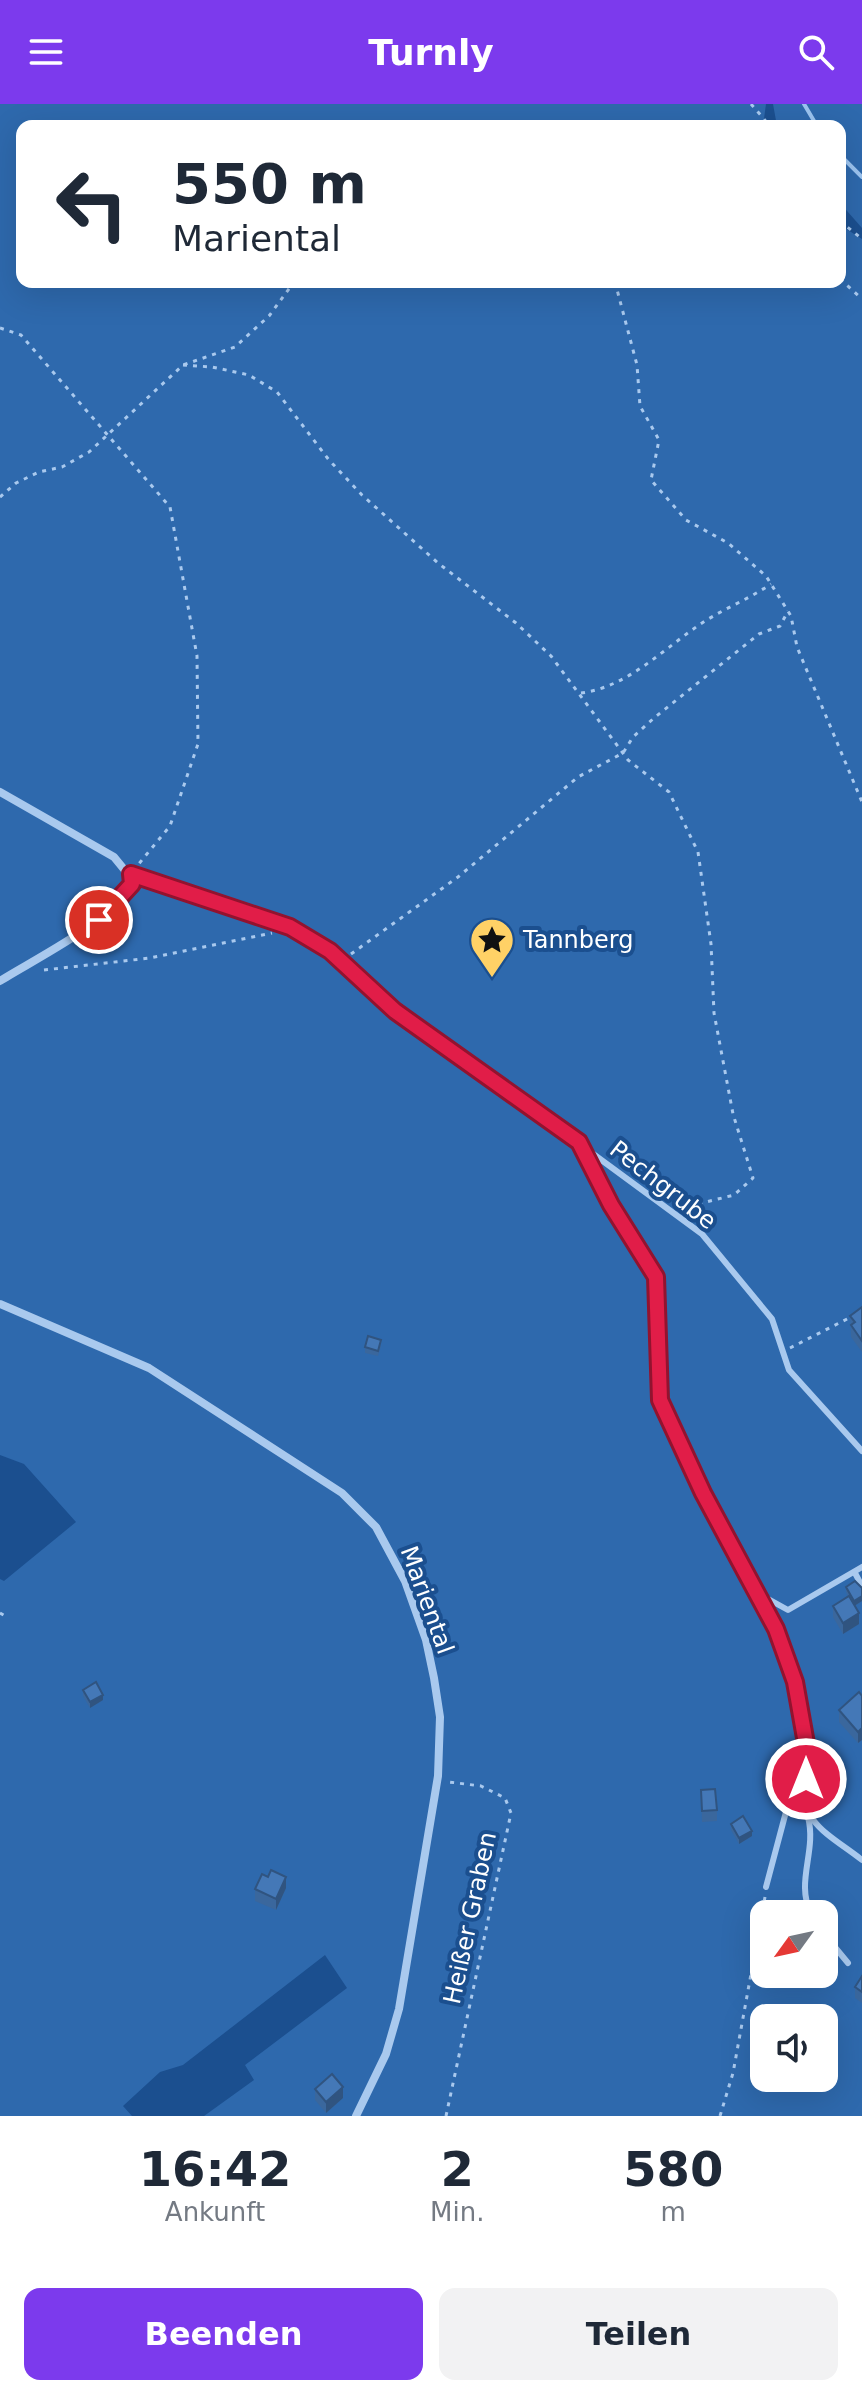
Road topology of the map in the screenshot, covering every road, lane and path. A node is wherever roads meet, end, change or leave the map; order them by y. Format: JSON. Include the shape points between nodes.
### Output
{"nodes":[{"id":1,"x":751,"y":104,"type":"edge"},
{"id":2,"x":765,"y":120,"type":"edge"},
{"id":3,"x":846,"y":284,"type":"edge"},
{"id":4,"x":290,"y":288,"type":"edge"},
{"id":5,"x":617,"y":288,"type":"edge"},
{"id":6,"x":862,"y":299,"type":"edge"},
{"id":7,"x":0,"y":328,"type":"edge"},
{"id":8,"x":183,"y":365,"type":"junction"},
{"id":9,"x":108,"y":433,"type":"junction"},
{"id":10,"x":0,"y":497,"type":"edge"},
{"id":11,"x":771,"y":584,"type":"junction"},
{"id":12,"x":788,"y":611,"type":"junction"},
{"id":13,"x":581,"y":693,"type":"junction"},
{"id":14,"x":623,"y":753,"type":"junction"},
{"id":15,"x":0,"y":792,"type":"edge"},
{"id":16,"x":862,"y":802,"type":"edge"},
{"id":17,"x":131,"y":874,"type":"junction"},
{"id":18,"x":296,"y":931,"type":"junction"},
{"id":19,"x":341,"y":961,"type":"junction"},
{"id":20,"x":21,"y":967,"type":"junction"},
{"id":21,"x":0,"y":981,"type":"edge"},
{"id":22,"x":579,"y":1142,"type":"junction"},
{"id":23,"x":671,"y":1211,"type":"junction"},
{"id":24,"x":0,"y":1304,"type":"edge"},
{"id":25,"x":862,"y":1312,"type":"edge"},
{"id":26,"x":783,"y":1352,"type":"junction"},
{"id":27,"x":862,"y":1451,"type":"edge"},
{"id":28,"x":862,"y":1567,"type":"edge"},
{"id":29,"x":855,"y":1573,"type":"junction"},
{"id":30,"x":862,"y":1586,"type":"edge"},
{"id":31,"x":760,"y":1594,"type":"junction"},
{"id":32,"x":0,"y":1613,"type":"edge"},
{"id":33,"x":7,"y":1617,"type":"dead end"},
{"id":34,"x":806,"y":1779,"type":"junction"},
{"id":35,"x":437,"y":1781,"type":"junction"},
{"id":36,"x":808,"y":1817,"type":"junction"},
{"id":37,"x":862,"y":1860,"type":"edge"},
{"id":38,"x":766,"y":1887,"type":"joint"},
{"id":39,"x":805,"y":1900,"type":"edge"},
{"id":40,"x":838,"y":1951,"type":"edge"},
{"id":41,"x":848,"y":1963,"type":"dead end"},
{"id":42,"x":356,"y":2116,"type":"edge"},
{"id":43,"x":446,"y":2116,"type":"edge"},
{"id":44,"x":720,"y":2116,"type":"edge"}],
"edges":[{"from":1,"to":2,"type":"path"},
{"from":3,"to":6,"type":"path"},
{"from":4,"to":8,"type":"path","via":[[235,347]]},
{"from":5,"to":11,"type":"path","via":[[637,365],[640,406],[659,440],[651,480],[686,520],[728,543]]},
{"from":7,"to":9,"type":"path","via":[[21,335]]},
{"from":8,"to":9,"type":"path"},
{"from":8,"to":13,"type":"path","via":[[249,375],[277,392],[362,495],[516,623]]},
{"from":9,"to":10,"type":"path","via":[[89,452],[16,483]]},
{"from":9,"to":17,"type":"path","via":[[170,507],[197,656],[198,744],[170,826]]},
{"from":11,"to":12,"type":"path"},
{"from":11,"to":13,"type":"path","via":[[705,621],[607,690]]},
{"from":12,"to":14,"type":"path","via":[[780,626],[759,634],[685,691],[633,737]]},
{"from":12,"to":16,"type":"path","via":[[797,647]]},
{"from":13,"to":14,"type":"path"},
{"from":14,"to":19,"type":"path","via":[[578,777],[458,877]]},
{"from":14,"to":23,"type":"path","via":[[669,792],[698,852],[714,1013],[733,1114],[753,1178],[734,1195]]},
{"from":15,"to":17,"type":"street","via":[[114,857]]},
{"from":17,"to":18,"type":"lane","name":"Pechgrube"},
{"from":17,"to":20,"type":"street","via":[[128,892],[99,920]]},
{"from":18,"to":19,"type":"lane","name":"Pechgrube"},
{"from":18,"to":20,"type":"path","via":[[255,934],[150,958],[45,970]]},
{"from":19,"to":22,"type":"lane","name":"Pechgrube","via":[[395,1011]]},
{"from":20,"to":21,"type":"street"},
{"from":22,"to":23,"type":"lane","name":"Pechgrube"},
{"from":22,"to":31,"type":"lane","via":[[656,1277],[660,1400],[703,1493]]},
{"from":23,"to":26,"type":"lane","name":"Pechgrube","via":[[702,1234],[772,1319]]},
{"from":24,"to":35,"type":"street","name":"Mariental","via":[[149,1368],[361,1509],[405,1581],[426,1640],[440,1717]]},
{"from":25,"to":26,"type":"path"},
{"from":26,"to":27,"type":"lane","name":"Pechgrube","via":[[789,1370]]},
{"from":28,"to":29,"type":"lane"},
{"from":29,"to":30,"type":"lane"},
{"from":29,"to":31,"type":"lane","via":[[788,1610]]},
{"from":31,"to":34,"type":"lane","via":[[795,1682],[810,1766]]},
{"from":32,"to":33,"type":"path"},
{"from":34,"to":36,"type":"lane","via":[[802,1797]]},
{"from":34,"to":38,"type":"lane","via":[[791,1793]]},
{"from":35,"to":42,"type":"street","name":"Mariental","via":[[399,2009],[386,2054]]},
{"from":35,"to":43,"type":"path","name":"Heißer Graben","via":[[481,1786],[505,1798],[511,1813]]},
{"from":36,"to":37,"type":"lane"},
{"from":36,"to":39,"type":"lane","via":[[812,1832]]},
{"from":38,"to":44,"type":"path","via":[[733,2073]]},
{"from":40,"to":41,"type":"lane"}]}
